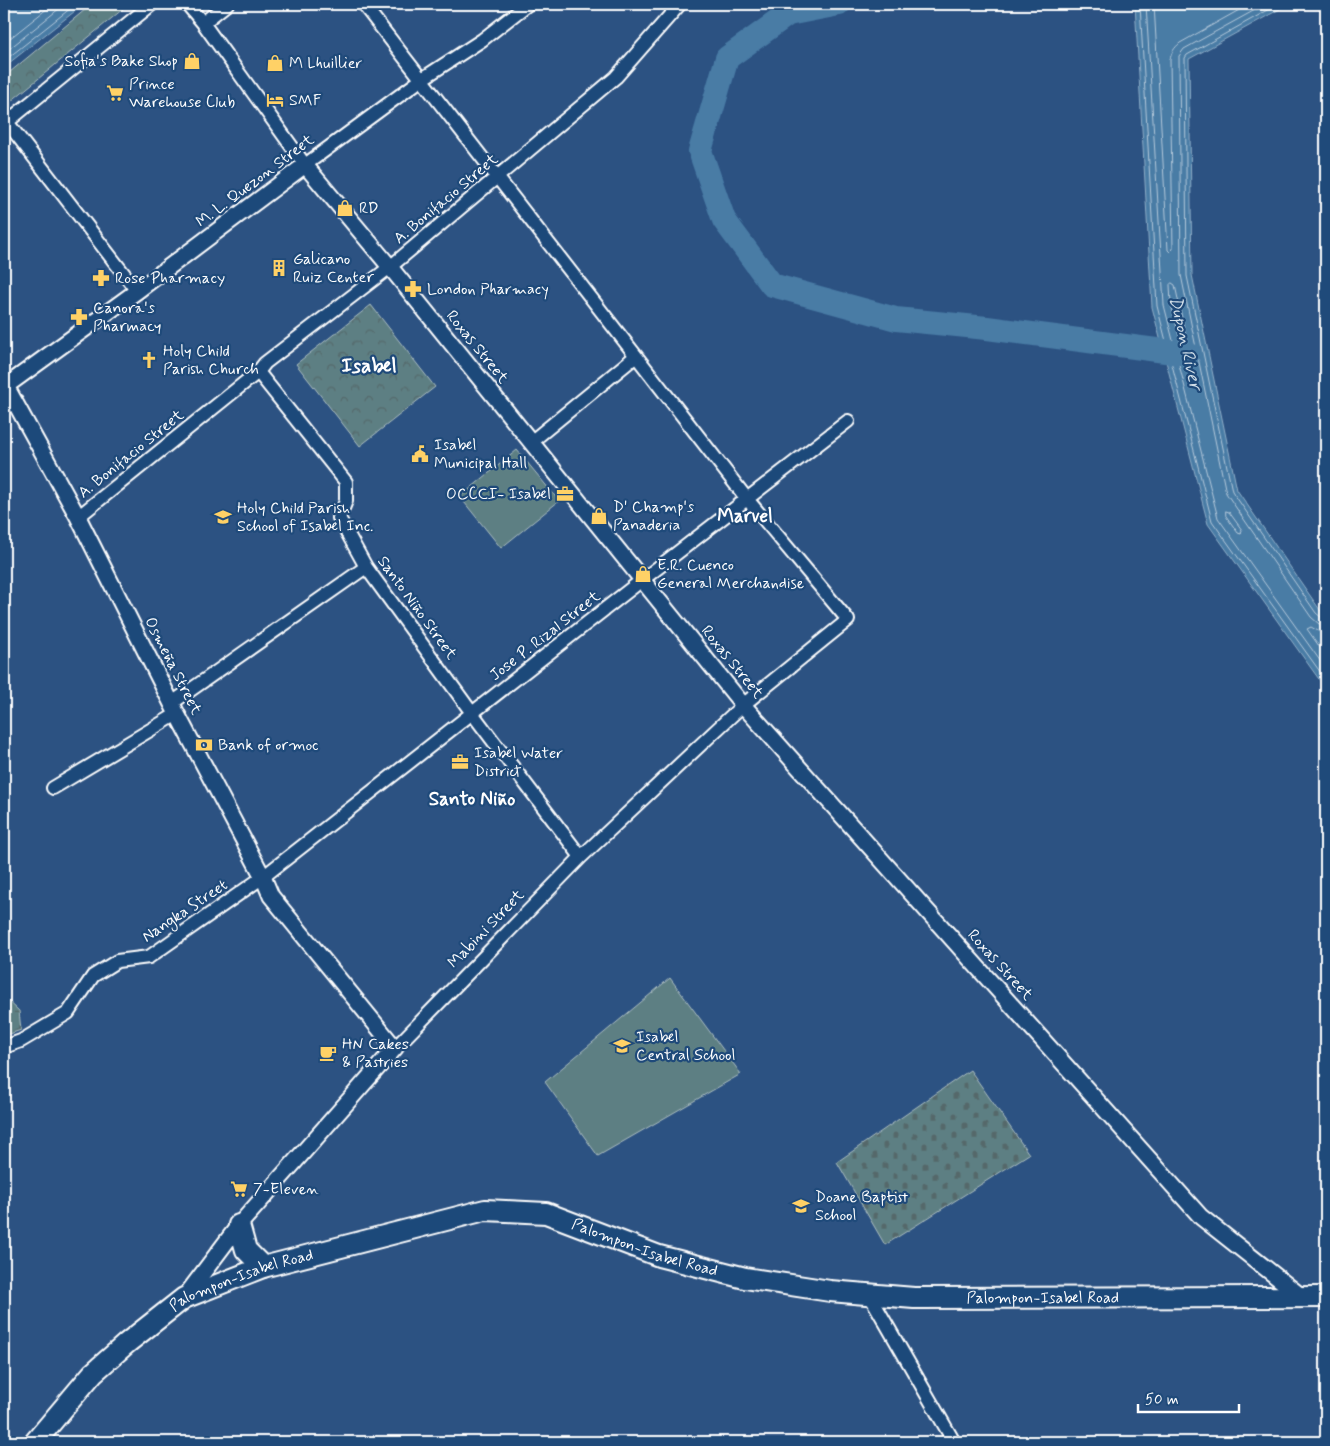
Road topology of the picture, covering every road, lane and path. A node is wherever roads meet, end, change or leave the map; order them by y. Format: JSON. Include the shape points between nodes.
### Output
{"nodes":[{"id":1,"x":152,"y":4,"type":"edge"},
{"id":2,"x":187,"y":4,"type":"edge"},
{"id":3,"x":227,"y":4,"type":"edge"},
{"id":4,"x":363,"y":4,"type":"edge"},
{"id":5,"x":528,"y":4,"type":"edge"},
{"id":6,"x":680,"y":4,"type":"edge"},
{"id":7,"x":203,"y":23,"type":"junction"},
{"id":8,"x":422,"y":79,"type":"junction"},
{"id":9,"x":305,"y":165,"type":"junction"},
{"id":10,"x":498,"y":178,"type":"junction"},
{"id":11,"x":390,"y":267,"type":"junction"},
{"id":12,"x":137,"y":291,"type":"junction"},
{"id":13,"x":636,"y":356,"type":"junction"},
{"id":14,"x":258,"y":372,"type":"junction"},
{"id":15,"x":4,"y":386,"type":"edge"},
{"id":16,"x":848,"y":422,"type":"dead end"},
{"id":17,"x":531,"y":442,"type":"junction"},
{"id":18,"x":747,"y":499,"type":"junction"},
{"id":19,"x":78,"y":517,"type":"junction"},
{"id":20,"x":366,"y":567,"type":"junction"},
{"id":21,"x":642,"y":580,"type":"junction"},
{"id":22,"x":744,"y":704,"type":"junction"},
{"id":23,"x":175,"y":708,"type":"junction"},
{"id":24,"x":472,"y":713,"type":"junction"},
{"id":25,"x":53,"y":788,"type":"dead end"},
{"id":26,"x":581,"y":857,"type":"junction"},
{"id":27,"x":263,"y":877,"type":"junction"},
{"id":28,"x":4,"y":1047,"type":"edge"},
{"id":29,"x":395,"y":1048,"type":"junction"},
{"id":30,"x":239,"y":1225,"type":"junction"},
{"id":31,"x":264,"y":1266,"type":"junction"},
{"id":32,"x":869,"y":1294,"type":"junction"},
{"id":33,"x":1326,"y":1296,"type":"edge"},
{"id":34,"x":1302,"y":1297,"type":"junction"},
{"id":35,"x":184,"y":1298,"type":"junction"},
{"id":36,"x":34,"y":1442,"type":"edge"},
{"id":37,"x":954,"y":1442,"type":"edge"}],
"edges":[{"from":1,"to":12,"type":"street","via":[[7,122]]},
{"from":2,"to":7,"type":"street","name":"Roxas Street"},
{"from":3,"to":7,"type":"street"},
{"from":4,"to":8,"type":"street"},
{"from":5,"to":8,"type":"street","name":"M. L. Quezon Street","via":[[482,40]]},
{"from":6,"to":10,"type":"street","name":"A. Bonifacio Street","via":[[616,77]]},
{"from":7,"to":9,"type":"street","name":"Roxas Street"},
{"from":8,"to":9,"type":"street","name":"M. L. Quezon Street"},
{"from":8,"to":10,"type":"street"},
{"from":9,"to":11,"type":"street","name":"Roxas Street"},
{"from":9,"to":12,"type":"street","name":"M. L. Quezon Street"},
{"from":10,"to":11,"type":"street","name":"A. Bonifacio Street"},
{"from":10,"to":13,"type":"street"},
{"from":11,"to":14,"type":"street","name":"A. Bonifacio Street","via":[[265,363]]},
{"from":11,"to":17,"type":"street","name":"Roxas Street"},
{"from":12,"to":15,"type":"street","name":"M. L. Quezon Street"},
{"from":13,"to":17,"type":"street"},
{"from":13,"to":18,"type":"street"},
{"from":14,"to":19,"type":"street","name":"A. Bonifacio Street"},
{"from":14,"to":20,"type":"street","name":"Santo Niño Street","via":[[346,482],[346,500],[339,518]]},
{"from":15,"to":19,"type":"street","name":"Osmeña Street"},
{"from":16,"to":18,"type":"street","name":"Jose P. Rizal Street"},
{"from":17,"to":21,"type":"street","name":"Roxas Street"},
{"from":18,"to":21,"type":"street","name":"Jose P. Rizal Street"},
{"from":18,"to":22,"type":"street","name":"Mabini Street","via":[[848,620]]},
{"from":19,"to":23,"type":"street","name":"Osmeña Street"},
{"from":20,"to":23,"type":"street"},
{"from":20,"to":24,"type":"street","name":"Santo Niño Street"},
{"from":21,"to":22,"type":"street","name":"Roxas Street"},
{"from":21,"to":24,"type":"street","name":"Jose P. Rizal Street"},
{"from":22,"to":26,"type":"street","name":"Mabini Street"},
{"from":22,"to":34,"type":"street","name":"Roxas Street","via":[[1201,1217]]},
{"from":23,"to":25,"type":"street"},
{"from":23,"to":27,"type":"street","name":"Osmeña Street"},
{"from":24,"to":26,"type":"street","name":"Santo Niño Street"},
{"from":24,"to":27,"type":"street","name":"Jose P. Rizal Street"},
{"from":26,"to":29,"type":"street","name":"Mabini Street"},
{"from":27,"to":28,"type":"street","name":"Nangka Street","via":[[149,957],[117,961],[93,976],[68,1013],[21,1041]]},
{"from":27,"to":29,"type":"street","name":"Osmeña Street","via":[[271,896]]},
{"from":29,"to":30,"type":"street","name":"Mabini Street"},
{"from":30,"to":31,"type":"highway","via":[[246,1250]]},
{"from":30,"to":35,"type":"street","name":"Mabini Street"},
{"from":31,"to":32,"type":"highway","name":"Palompon-Isabel Road","via":[[486,1210],[546,1214],[659,1256],[745,1278]]},
{"from":31,"to":35,"type":"highway","name":"Palompon-Isabel Road"},
{"from":32,"to":34,"type":"highway","name":"Palompon-Isabel Road","via":[[914,1298]]},
{"from":32,"to":37,"type":"street"},
{"from":33,"to":34,"type":"highway","name":"Palompon-Isabel Road"},
{"from":35,"to":36,"type":"highway","name":"Palompon-Isabel Road","via":[[93,1373]]}]}
